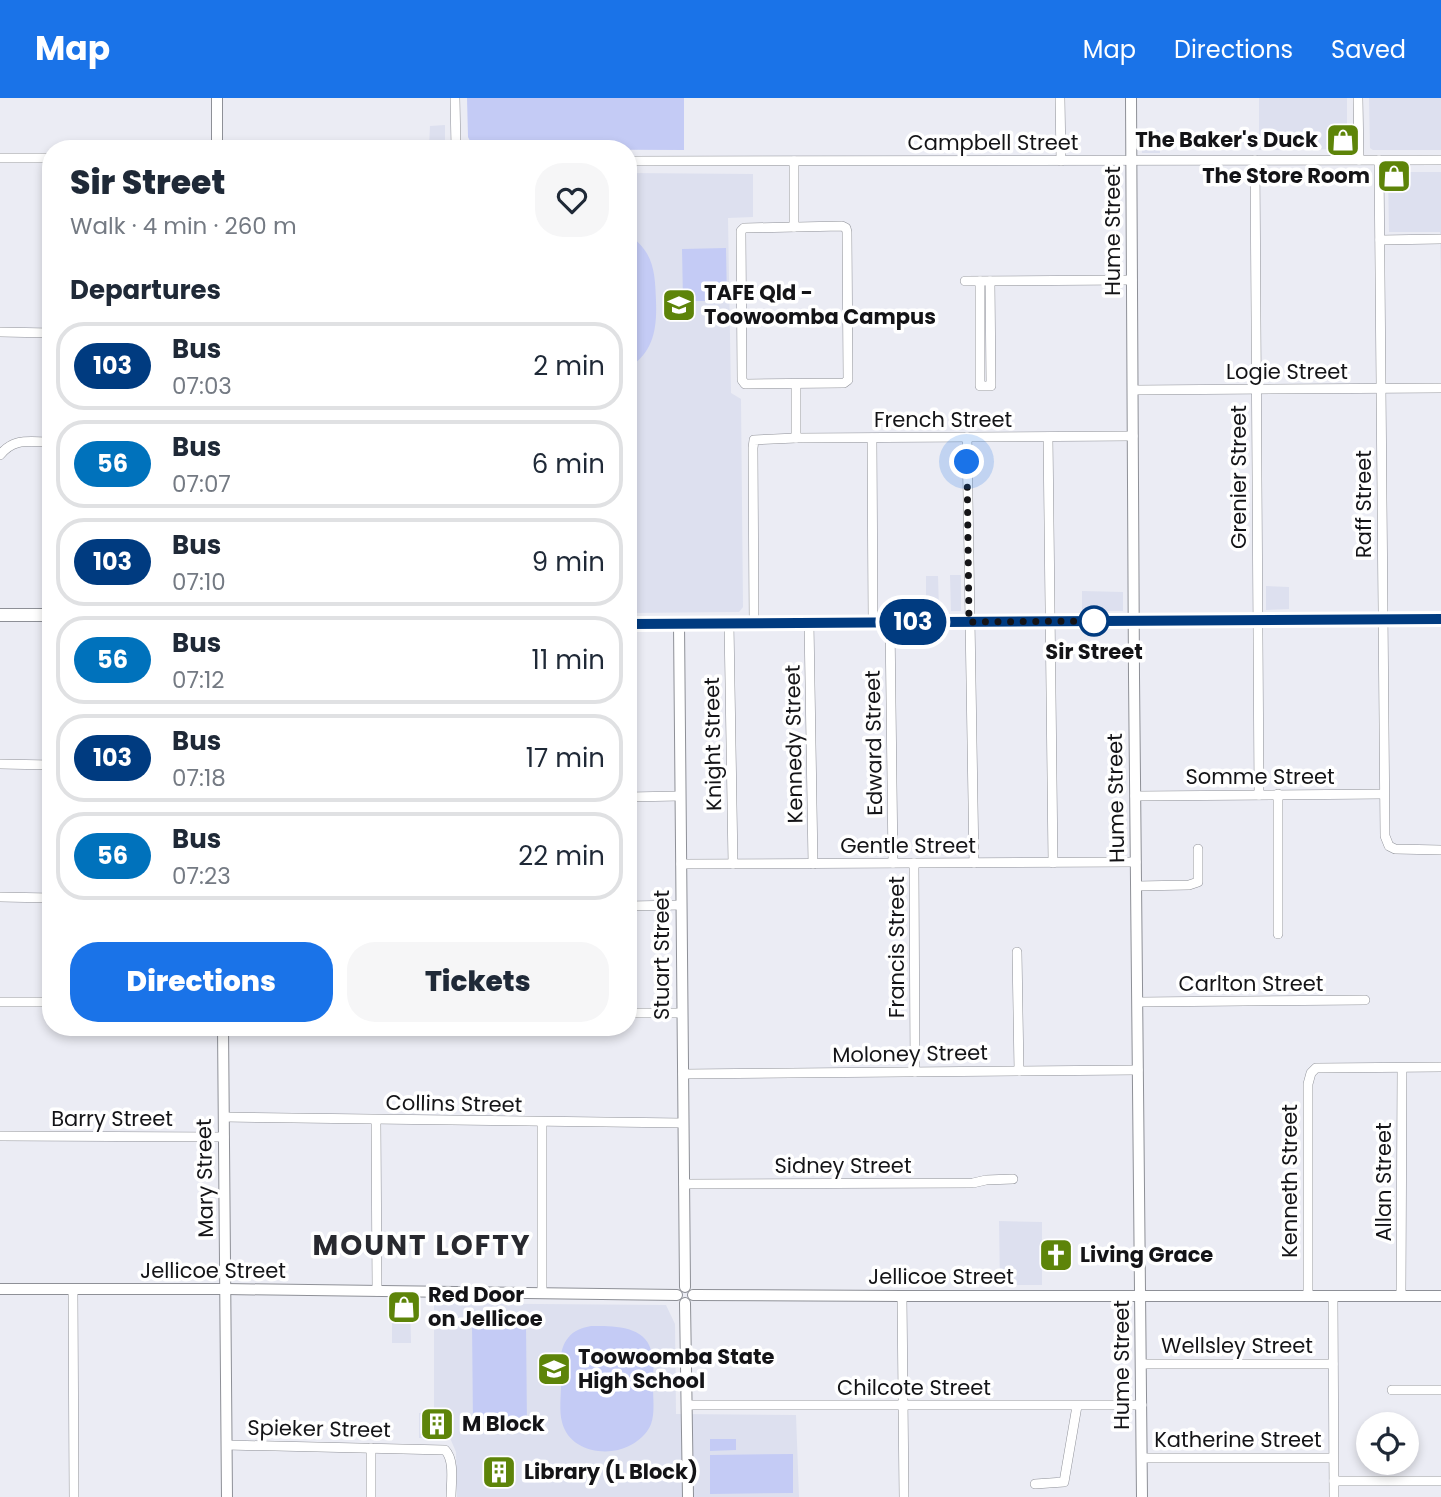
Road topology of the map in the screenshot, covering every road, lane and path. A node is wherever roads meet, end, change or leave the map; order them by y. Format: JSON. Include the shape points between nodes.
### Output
{"nodes":[{"id":1,"x":217,"y":98,"type":"edge"},
{"id":2,"x":455,"y":98,"type":"edge"},
{"id":3,"x":1060,"y":98,"type":"edge"},
{"id":4,"x":1131,"y":98,"type":"edge"},
{"id":5,"x":1358,"y":98,"type":"edge"},
{"id":6,"x":217,"y":140,"type":"edge"},
{"id":7,"x":456,"y":140,"type":"edge"},
{"id":8,"x":0,"y":158,"type":"edge"},
{"id":9,"x":42,"y":158,"type":"edge"},
{"id":10,"x":1255,"y":160,"type":"junction"},
{"id":11,"x":1359,"y":160,"type":"junction"},
{"id":12,"x":1379,"y":160,"type":"junction"},
{"id":13,"x":1441,"y":160,"type":"edge"},
{"id":14,"x":637,"y":161,"type":"edge"},
{"id":15,"x":794,"y":161,"type":"junction"},
{"id":16,"x":1061,"y":161,"type":"junction"},
{"id":17,"x":1132,"y":161,"type":"junction"},
{"id":18,"x":794,"y":227,"type":"junction"},
{"id":19,"x":1441,"y":239,"type":"edge"},
{"id":20,"x":1380,"y":240,"type":"junction"},
{"id":21,"x":1132,"y":280,"type":"junction"},
{"id":22,"x":965,"y":281,"type":"dead end"},
{"id":23,"x":980,"y":281,"type":"junction"},
{"id":24,"x":990,"y":281,"type":"junction"},
{"id":25,"x":0,"y":332,"type":"edge"},
{"id":26,"x":42,"y":333,"type":"edge"},
{"id":27,"x":796,"y":384,"type":"junction"},
{"id":28,"x":1441,"y":388,"type":"edge"},
{"id":29,"x":1256,"y":389,"type":"junction"},
{"id":30,"x":1381,"y":389,"type":"junction"},
{"id":31,"x":1133,"y":390,"type":"junction"},
{"id":32,"x":1133,"y":436,"type":"junction"},
{"id":33,"x":967,"y":437,"type":"junction"},
{"id":34,"x":1048,"y":437,"type":"junction"},
{"id":35,"x":796,"y":438,"type":"junction"},
{"id":36,"x":872,"y":438,"type":"junction"},
{"id":37,"x":42,"y":442,"type":"edge"},
{"id":38,"x":0,"y":455,"type":"edge"},
{"id":39,"x":0,"y":615,"type":"edge"},
{"id":40,"x":42,"y":615,"type":"edge"},
{"id":41,"x":1383,"y":619,"type":"junction"},
{"id":42,"x":1441,"y":619,"type":"edge"},
{"id":43,"x":1257,"y":620,"type":"junction"},
{"id":44,"x":1134,"y":621,"type":"junction"},
{"id":45,"x":873,"y":622,"type":"junction"},
{"id":46,"x":890,"y":622,"type":"junction"},
{"id":47,"x":969,"y":622,"type":"junction"},
{"id":48,"x":1050,"y":622,"type":"junction"},
{"id":49,"x":809,"y":623,"type":"junction"},
{"id":50,"x":637,"y":624,"type":"edge"},
{"id":51,"x":679,"y":624,"type":"junction"},
{"id":52,"x":729,"y":624,"type":"junction"},
{"id":53,"x":754,"y":624,"type":"junction"},
{"id":54,"x":0,"y":764,"type":"edge"},
{"id":55,"x":42,"y":765,"type":"edge"},
{"id":56,"x":1279,"y":794,"type":"junction"},
{"id":57,"x":1384,"y":794,"type":"junction"},
{"id":58,"x":1259,"y":795,"type":"junction"},
{"id":59,"x":680,"y":796,"type":"junction"},
{"id":60,"x":1135,"y":796,"type":"junction"},
{"id":61,"x":637,"y":797,"type":"edge"},
{"id":62,"x":1198,"y":849,"type":"dead end"},
{"id":63,"x":1441,"y":849,"type":"edge"},
{"id":64,"x":1136,"y":862,"type":"junction"},
{"id":65,"x":893,"y":863,"type":"junction"},
{"id":66,"x":914,"y":863,"type":"junction"},
{"id":67,"x":974,"y":863,"type":"junction"},
{"id":68,"x":1053,"y":863,"type":"junction"},
{"id":69,"x":681,"y":864,"type":"junction"},
{"id":70,"x":733,"y":864,"type":"junction"},
{"id":71,"x":813,"y":864,"type":"junction"},
{"id":72,"x":1137,"y":886,"type":"junction"},
{"id":73,"x":0,"y":897,"type":"edge"},
{"id":74,"x":42,"y":898,"type":"edge"},
{"id":75,"x":637,"y":905,"type":"edge"},
{"id":76,"x":681,"y":905,"type":"junction"},
{"id":77,"x":1278,"y":934,"type":"dead end"},
{"id":78,"x":1017,"y":951,"type":"dead end"},
{"id":79,"x":1365,"y":1000,"type":"dead end"},
{"id":80,"x":0,"y":1002,"type":"edge"},
{"id":81,"x":42,"y":1002,"type":"edge"},
{"id":82,"x":1138,"y":1002,"type":"junction"},
{"id":83,"x":637,"y":1013,"type":"edge"},
{"id":84,"x":682,"y":1013,"type":"junction"},
{"id":85,"x":223,"y":1036,"type":"edge"},
{"id":86,"x":1441,"y":1067,"type":"edge"},
{"id":87,"x":1402,"y":1068,"type":"junction"},
{"id":88,"x":1138,"y":1069,"type":"junction"},
{"id":89,"x":1019,"y":1071,"type":"junction"},
{"id":90,"x":915,"y":1072,"type":"junction"},
{"id":91,"x":683,"y":1074,"type":"junction"},
{"id":92,"x":224,"y":1117,"type":"junction"},
{"id":93,"x":376,"y":1120,"type":"junction"},
{"id":94,"x":542,"y":1122,"type":"junction"},
{"id":95,"x":683,"y":1123,"type":"junction"},
{"id":96,"x":0,"y":1136,"type":"edge"},
{"id":97,"x":224,"y":1137,"type":"junction"},
{"id":98,"x":1002,"y":1179,"type":"junction"},
{"id":99,"x":1013,"y":1179,"type":"dead end"},
{"id":100,"x":684,"y":1184,"type":"junction"},
{"id":101,"x":1002,"y":1191,"type":"dead end"},
{"id":102,"x":0,"y":1289,"type":"edge"},
{"id":103,"x":73,"y":1289,"type":"junction"},
{"id":104,"x":226,"y":1289,"type":"junction"},
{"id":105,"x":377,"y":1291,"type":"junction"},
{"id":106,"x":542,"y":1293,"type":"junction"},
{"id":107,"x":685,"y":1295,"type":"junction"},
{"id":108,"x":902,"y":1296,"type":"junction"},
{"id":109,"x":1141,"y":1296,"type":"junction"},
{"id":110,"x":1308,"y":1296,"type":"junction"},
{"id":111,"x":1333,"y":1296,"type":"junction"},
{"id":112,"x":1401,"y":1296,"type":"junction"},
{"id":113,"x":1441,"y":1296,"type":"edge"},
{"id":114,"x":1142,"y":1364,"type":"junction"},
{"id":115,"x":1332,"y":1364,"type":"junction"},
{"id":116,"x":1392,"y":1390,"type":"dead end"},
{"id":117,"x":1441,"y":1390,"type":"edge"},
{"id":118,"x":687,"y":1405,"type":"junction"},
{"id":119,"x":903,"y":1405,"type":"junction"},
{"id":120,"x":1142,"y":1405,"type":"junction"},
{"id":121,"x":1077,"y":1406,"type":"junction"},
{"id":122,"x":227,"y":1445,"type":"junction"},
{"id":123,"x":371,"y":1448,"type":"junction"},
{"id":124,"x":1142,"y":1458,"type":"junction"},
{"id":125,"x":1334,"y":1458,"type":"junction"},
{"id":126,"x":1334,"y":1481,"type":"junction"},
{"id":127,"x":1441,"y":1481,"type":"edge"},
{"id":128,"x":1035,"y":1484,"type":"dead end"},
{"id":129,"x":74,"y":1497,"type":"edge"},
{"id":130,"x":227,"y":1497,"type":"edge"},
{"id":131,"x":371,"y":1497,"type":"edge"},
{"id":132,"x":451,"y":1497,"type":"edge"},
{"id":133,"x":688,"y":1497,"type":"edge"},
{"id":134,"x":904,"y":1497,"type":"edge"},
{"id":135,"x":1142,"y":1497,"type":"edge"},
{"id":136,"x":1334,"y":1497,"type":"edge"}],
"edges":[{"from":1,"to":6,"type":"street"},
{"from":2,"to":7,"type":"street"},
{"from":3,"to":16,"type":"street"},
{"from":4,"to":17,"type":"street","name":"Hume Street"},
{"from":5,"to":11,"type":"street"},
{"from":8,"to":9,"type":"street"},
{"from":10,"to":11,"type":"street","name":"Campbell Street"},
{"from":10,"to":17,"type":"street","name":"Campbell Street"},
{"from":10,"to":29,"type":"street","name":"Grenier Street"},
{"from":11,"to":12,"type":"street","name":"Campbell Street"},
{"from":12,"to":13,"type":"street","name":"Campbell Street"},
{"from":12,"to":20,"type":"street","name":"Raff Street"},
{"from":14,"to":15,"type":"street","name":"Campbell Street"},
{"from":15,"to":16,"type":"street","name":"Campbell Street"},
{"from":15,"to":18,"type":"street"},
{"from":16,"to":17,"type":"street","name":"Campbell Street"},
{"from":17,"to":21,"type":"street","name":"Hume Street"},
{"from":18,"to":27,"type":"street","via":[[843,226],[847,230],[849,377],[844,383]]},
{"from":18,"to":27,"type":"street","via":[[744,228],[740,233],[742,380],[746,384]]},
{"from":19,"to":20,"type":"street"},
{"from":20,"to":30,"type":"street","name":"Raff Street"},
{"from":21,"to":24,"type":"street"},
{"from":21,"to":31,"type":"street","name":"Hume Street"},
{"from":22,"to":23,"type":"street"},
{"from":23,"to":24,"type":"street"},
{"from":23,"to":24,"type":"street","via":[[980,386],[991,386]]},
{"from":25,"to":26,"type":"street"},
{"from":27,"to":35,"type":"street"},
{"from":28,"to":30,"type":"street","name":"Logie Street"},
{"from":29,"to":30,"type":"street","name":"Logie Street"},
{"from":29,"to":31,"type":"street","name":"Logie Street"},
{"from":29,"to":43,"type":"street","name":"Grenier Street"},
{"from":30,"to":41,"type":"street","name":"Raff Street"},
{"from":31,"to":32,"type":"street","name":"Hume Street"},
{"from":32,"to":34,"type":"street","name":"French Street"},
{"from":32,"to":44,"type":"street","name":"Hume Street"},
{"from":33,"to":34,"type":"street","name":"French Street"},
{"from":33,"to":36,"type":"street","name":"French Street"},
{"from":33,"to":47,"type":"street"},
{"from":34,"to":48,"type":"street"},
{"from":35,"to":36,"type":"street","name":"French Street"},
{"from":35,"to":53,"type":"street","name":"French Street","via":[[754,440],[752,448]]},
{"from":36,"to":45,"type":"street"},
{"from":37,"to":38,"type":"street","via":[[16,442]]},
{"from":39,"to":40,"type":"main road"},
{"from":41,"to":42,"type":"main road"},
{"from":41,"to":43,"type":"main road"},
{"from":41,"to":57,"type":"street","name":"Raff Street"},
{"from":43,"to":44,"type":"main road"},
{"from":43,"to":58,"type":"street","name":"Grenier Street"},
{"from":44,"to":48,"type":"main road"},
{"from":44,"to":60,"type":"street","name":"Hume Street"},
{"from":45,"to":46,"type":"main road"},
{"from":45,"to":49,"type":"main road"},
{"from":46,"to":47,"type":"main road"},
{"from":46,"to":65,"type":"street","name":"Edward Street"},
{"from":47,"to":48,"type":"main road"},
{"from":47,"to":67,"type":"street"},
{"from":48,"to":68,"type":"street"},
{"from":49,"to":53,"type":"main road"},
{"from":49,"to":71,"type":"street","name":"Kennedy Street"},
{"from":50,"to":51,"type":"main road"},
{"from":51,"to":52,"type":"main road"},
{"from":51,"to":59,"type":"street","name":"Stuart Street"},
{"from":52,"to":53,"type":"main road"},
{"from":52,"to":70,"type":"street","name":"Knight Street"},
{"from":54,"to":55,"type":"street"},
{"from":56,"to":57,"type":"street","name":"Somme Street"},
{"from":56,"to":58,"type":"street","name":"Somme Street"},
{"from":56,"to":77,"type":"street"},
{"from":57,"to":63,"type":"street","name":"Raff Street","via":[[1389,846]]},
{"from":58,"to":60,"type":"street","name":"Somme Street"},
{"from":59,"to":61,"type":"street"},
{"from":59,"to":69,"type":"street","name":"Stuart Street"},
{"from":60,"to":64,"type":"street","name":"Hume Street"},
{"from":62,"to":72,"type":"street","via":[[1198,882]]},
{"from":64,"to":68,"type":"street","name":"Gentle Street"},
{"from":64,"to":72,"type":"street","name":"Hume Street"},
{"from":65,"to":66,"type":"street","name":"Gentle Street"},
{"from":65,"to":71,"type":"street","name":"Gentle Street"},
{"from":66,"to":67,"type":"street","name":"Gentle Street"},
{"from":66,"to":90,"type":"street","name":"Francis Street"},
{"from":67,"to":68,"type":"street","name":"Gentle Street"},
{"from":69,"to":70,"type":"street","name":"Gentle Street"},
{"from":69,"to":76,"type":"street","name":"Stuart Street"},
{"from":70,"to":71,"type":"street","name":"Gentle Street"},
{"from":72,"to":82,"type":"street","name":"Hume Street"},
{"from":73,"to":74,"type":"street"},
{"from":75,"to":76,"type":"street"},
{"from":76,"to":84,"type":"street","name":"Stuart Street"},
{"from":78,"to":89,"type":"street"},
{"from":79,"to":82,"type":"street","name":"Carlton Street"},
{"from":80,"to":81,"type":"street"},
{"from":82,"to":88,"type":"street","name":"Hume Street"},
{"from":83,"to":84,"type":"street"},
{"from":84,"to":91,"type":"street","name":"Stuart Street"},
{"from":85,"to":92,"type":"street","name":"Mary Street"},
{"from":86,"to":87,"type":"street"},
{"from":87,"to":110,"type":"street","name":"Kenneth Street","via":[[1316,1068],[1311,1073]]},
{"from":87,"to":112,"type":"street","name":"Allan Street"},
{"from":88,"to":89,"type":"street","name":"Moloney Street"},
{"from":88,"to":109,"type":"street","name":"Hume Street"},
{"from":89,"to":90,"type":"street","name":"Moloney Street"},
{"from":90,"to":91,"type":"street","name":"Moloney Street"},
{"from":91,"to":95,"type":"street","name":"Stuart Street"},
{"from":92,"to":93,"type":"street","name":"Collins Street"},
{"from":92,"to":97,"type":"street","name":"Mary Street"},
{"from":93,"to":94,"type":"street","name":"Collins Street"},
{"from":93,"to":105,"type":"street"},
{"from":94,"to":95,"type":"street","name":"Collins Street"},
{"from":94,"to":106,"type":"street"},
{"from":95,"to":100,"type":"street","name":"Stuart Street"},
{"from":96,"to":97,"type":"street","name":"Barry Street"},
{"from":97,"to":104,"type":"street","name":"Mary Street"},
{"from":98,"to":99,"type":"street","name":"Sidney Street"},
{"from":98,"to":100,"type":"street","name":"Sidney Street","via":[[973,1183]]},
{"from":98,"to":101,"type":"street"},
{"from":100,"to":107,"type":"street","name":"Stuart Street"},
{"from":102,"to":103,"type":"street","name":"Jellicoe Street"},
{"from":103,"to":104,"type":"street","name":"Jellicoe Street"},
{"from":103,"to":129,"type":"street"},
{"from":104,"to":105,"type":"street","name":"Jellicoe Street"},
{"from":104,"to":122,"type":"street","name":"Mary Street"},
{"from":105,"to":106,"type":"street","name":"Jellicoe Street"},
{"from":106,"to":107,"type":"street","name":"Jellicoe Street"},
{"from":107,"to":108,"type":"street","name":"Jellicoe Street"},
{"from":107,"to":118,"type":"street","name":"Stuart Street"},
{"from":108,"to":109,"type":"street","name":"Jellicoe Street"},
{"from":108,"to":119,"type":"street"},
{"from":109,"to":110,"type":"street","name":"Jellicoe Street"},
{"from":109,"to":114,"type":"street","name":"Hume Street"},
{"from":110,"to":111,"type":"street","name":"Jellicoe Street"},
{"from":111,"to":112,"type":"street","name":"Jellicoe Street"},
{"from":111,"to":115,"type":"street"},
{"from":112,"to":113,"type":"street","name":"Jellicoe Street"},
{"from":114,"to":115,"type":"street","name":"Wellsley Street"},
{"from":114,"to":120,"type":"street","name":"Hume Street"},
{"from":115,"to":125,"type":"street"},
{"from":116,"to":117,"type":"street"},
{"from":118,"to":119,"type":"street","name":"Chilcote Street"},
{"from":118,"to":133,"type":"street","name":"Stuart Street"},
{"from":119,"to":121,"type":"street","name":"Chilcote Street"},
{"from":119,"to":134,"type":"street"},
{"from":120,"to":121,"type":"street","name":"Chilcote Street"},
{"from":120,"to":124,"type":"street","name":"Hume Street"},
{"from":121,"to":128,"type":"street","via":[[1063,1482]]},
{"from":122,"to":123,"type":"street","name":"Spieker Street"},
{"from":122,"to":130,"type":"street","name":"Mary Street"},
{"from":123,"to":131,"type":"street"},
{"from":123,"to":132,"type":"street","name":"Spieker Street","via":[[445,1450],[450,1454]]},
{"from":124,"to":125,"type":"street","name":"Katherine Street"},
{"from":124,"to":135,"type":"street","name":"Hume Street"},
{"from":125,"to":126,"type":"street"},
{"from":126,"to":127,"type":"street"},
{"from":126,"to":136,"type":"street"}]}
